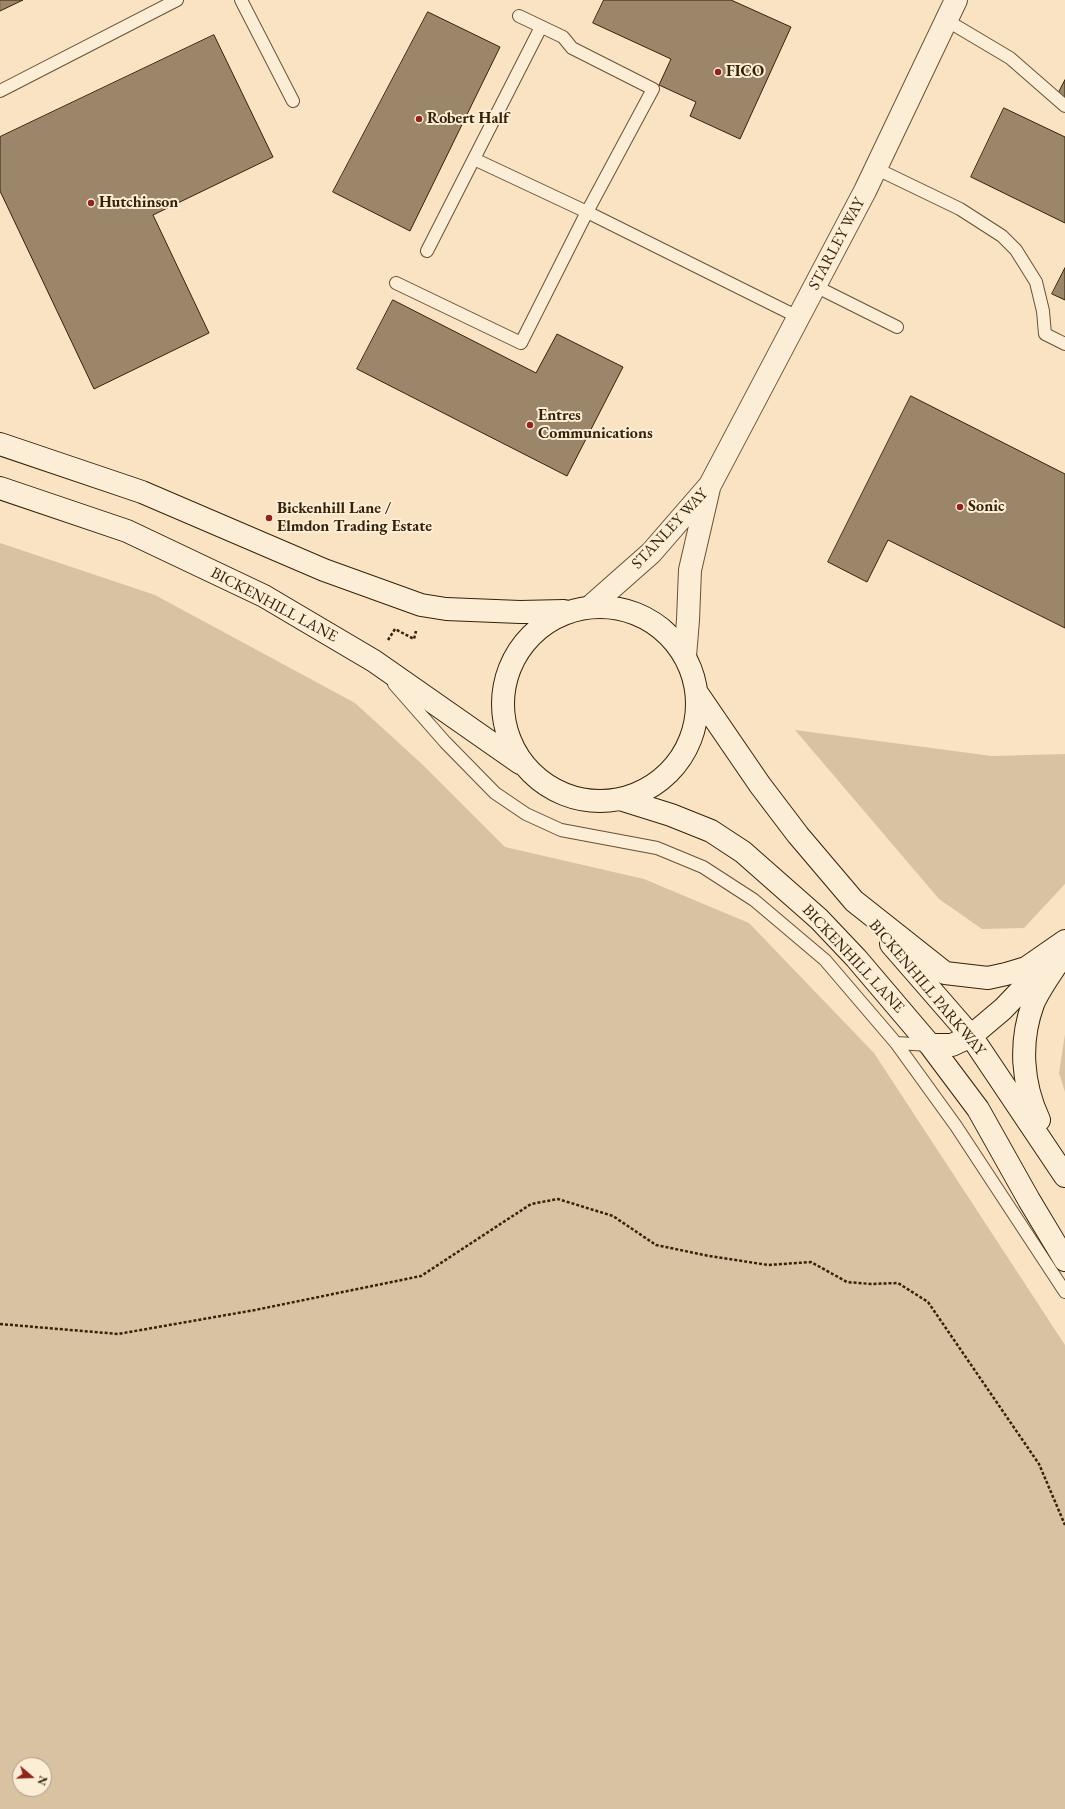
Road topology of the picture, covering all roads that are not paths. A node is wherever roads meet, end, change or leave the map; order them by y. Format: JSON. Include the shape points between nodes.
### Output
{"nodes":[{"id":1,"x":177,"y":0,"type":"edge"},
{"id":2,"x":241,"y":0,"type":"edge"},
{"id":3,"x":956,"y":0,"type":"edge"},
{"id":4,"x":519,"y":16,"type":"dead end"},
{"id":5,"x":946,"y":20,"type":"junction"},
{"id":6,"x":541,"y":27,"type":"junction"},
{"id":7,"x":0,"y":91,"type":"edge"},
{"id":8,"x":293,"y":101,"type":"dead end"},
{"id":9,"x":1065,"y":106,"type":"edge"},
{"id":10,"x":474,"y":159,"type":"junction"},
{"id":11,"x":875,"y":168,"type":"junction"},
{"id":12,"x":587,"y":212,"type":"junction"},
{"id":13,"x":427,"y":251,"type":"dead end"},
{"id":14,"x":396,"y":283,"type":"dead end"},
{"id":15,"x":815,"y":286,"type":"junction"},
{"id":16,"x":798,"y":317,"type":"junction"},
{"id":17,"x":897,"y":327,"type":"dead end"},
{"id":18,"x":1065,"y":344,"type":"edge"},
{"id":19,"x":0,"y":444,"type":"edge"},
{"id":20,"x":710,"y":485,"type":"junction"},
{"id":21,"x":0,"y":488,"type":"edge"},
{"id":22,"x":591,"y":606,"type":"junction"},
{"id":23,"x":568,"y":611,"type":"junction"},
{"id":24,"x":685,"y":656,"type":"junction"},
{"id":25,"x":374,"y":661,"type":"junction"},
{"id":26,"x":697,"y":693,"type":"junction"},
{"id":27,"x":525,"y":767,"type":"junction"},
{"id":28,"x":620,"y":799,"type":"junction"},
{"id":29,"x":854,"y":901,"type":"junction"},
{"id":30,"x":1065,"y":941,"type":"edge"},
{"id":31,"x":1065,"y":945,"type":"edge"},
{"id":32,"x":1065,"y":952,"type":"edge"},
{"id":33,"x":971,"y":1036,"type":"junction"},
{"id":34,"x":896,"y":1043,"type":"junction"},
{"id":35,"x":930,"y":1044,"type":"junction"},
{"id":36,"x":1064,"y":1174,"type":"edge"},
{"id":37,"x":1065,"y":1260,"type":"edge"},
{"id":38,"x":1065,"y":1292,"type":"edge"}],
"edges":[{"from":1,"to":7,"type":"lane"},
{"from":2,"to":8,"type":"lane"},
{"from":3,"to":5,"type":"main road","name":"STARLEY WAY"},
{"from":4,"to":6,"type":"lane"},
{"from":5,"to":9,"type":"lane","via":[[1010,58]]},
{"from":5,"to":11,"type":"main road","name":"STARLEY WAY"},
{"from":6,"to":10,"type":"lane"},
{"from":6,"to":12,"type":"lane","via":[[563,37],[572,48],[653,90]]},
{"from":10,"to":12,"type":"lane"},
{"from":10,"to":13,"type":"lane"},
{"from":11,"to":15,"type":"main road","name":"STARLEY WAY"},
{"from":11,"to":18,"type":"lane","via":[[960,209],[1002,236],[1016,250],[1036,282],[1043,310],[1045,334]]},
{"from":12,"to":14,"type":"lane","via":[[521,343]]},
{"from":12,"to":16,"type":"lane"},
{"from":15,"to":16,"type":"main road","name":"STARLEY WAY"},
{"from":15,"to":17,"type":"lane"},
{"from":16,"to":20,"type":"main road","name":"STARLEY WAY"},
{"from":19,"to":23,"type":"main road","via":[[142,492],[324,570],[421,605],[446,609]]},
{"from":20,"to":22,"type":"main road","name":"STANLEY WAY","via":[[651,553]]},
{"from":20,"to":24,"type":"main road","name":"STANLEY WAY","via":[[690,570]]},
{"from":21,"to":25,"type":"main road","name":"BICKENHILL LANE","via":[[127,531],[264,596]]},
{"from":22,"to":23,"type":"main road"},
{"from":22,"to":24,"type":"main road","via":[[619,608],[646,617],[668,634]]},
{"from":23,"to":27,"type":"main road","via":[[544,624],[524,642],[510,666],[503,692],[503,719],[511,744]]},
{"from":24,"to":26,"type":"main road","via":[[693,674]]},
{"from":25,"to":27,"type":"main road","name":"BICKENHILL LANE"},
{"from":25,"to":34,"type":"lane","via":[[445,742],[495,793],[526,814],[561,830],[657,848],[703,867],[754,900],[825,960]]},
{"from":26,"to":28,"type":"main road","via":[[696,721],[686,748],[670,772],[646,789]]},
{"from":26,"to":29,"type":"main road","via":[[760,785]]},
{"from":27,"to":28,"type":"main road","via":[[545,784],[568,796],[594,801]]},
{"from":28,"to":35,"type":"main road","name":"BICKENHILL LANE","via":[[711,831],[743,852],[830,930]]},
{"from":29,"to":30,"type":"main road","via":[[945,973],[981,978],[1006,974],[1026,968]]},
{"from":29,"to":33,"type":"main road","name":"BICKENHILL PARKWAY"},
{"from":31,"to":33,"type":"main road","via":[[1003,1009]]},
{"from":32,"to":36,"type":"main road","via":[[1034,1003],[1024,1058],[1027,1091]]},
{"from":33,"to":35,"type":"main road","via":[[952,1045]]},
{"from":33,"to":36,"type":"main road","name":"BICKENHILL PARKWAY"},
{"from":34,"to":35,"type":"lane"},
{"from":34,"to":38,"type":"lane","via":[[956,1126]]},
{"from":35,"to":37,"type":"main road","via":[[978,1110]]}]}
